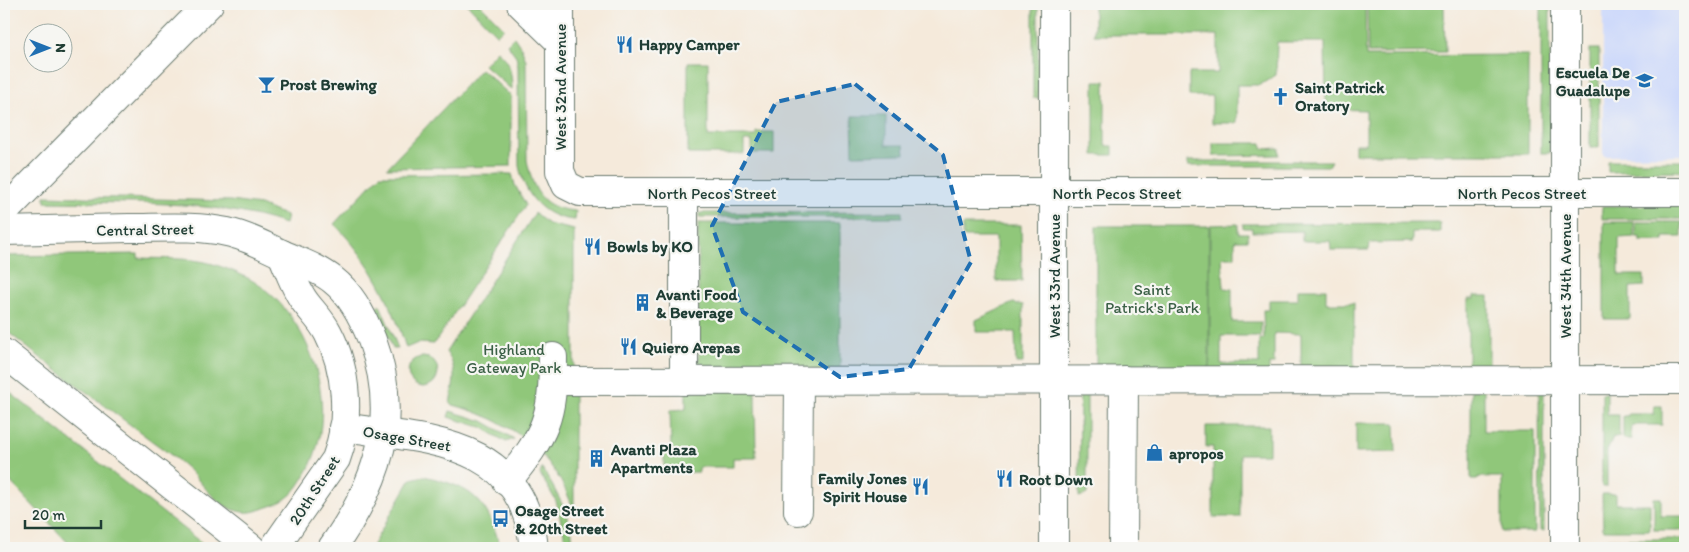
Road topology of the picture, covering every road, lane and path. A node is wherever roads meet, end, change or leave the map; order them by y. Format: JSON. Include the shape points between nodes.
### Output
{"nodes":[{"id":1,"x":209,"y":4,"type":"edge"},
{"id":2,"x":520,"y":4,"type":"edge"},
{"id":3,"x":560,"y":4,"type":"edge"},
{"id":4,"x":1054,"y":4,"type":"edge"},
{"id":5,"x":1565,"y":4,"type":"edge"},
{"id":6,"x":560,"y":42,"type":"junction"},
{"id":7,"x":560,"y":171,"type":"joint"},
{"id":8,"x":1685,"y":192,"type":"edge"},
{"id":9,"x":684,"y":193,"type":"junction"},
{"id":10,"x":1054,"y":193,"type":"junction"},
{"id":11,"x":1565,"y":193,"type":"junction"},
{"id":12,"x":4,"y":212,"type":"edge"},
{"id":13,"x":4,"y":231,"type":"edge"},
{"id":14,"x":282,"y":254,"type":"junction"},
{"id":15,"x":4,"y":353,"type":"edge"},
{"id":16,"x":1054,"y":380,"type":"junction"},
{"id":17,"x":1124,"y":380,"type":"junction"},
{"id":18,"x":1565,"y":380,"type":"junction"},
{"id":19,"x":1685,"y":380,"type":"edge"},
{"id":20,"x":684,"y":381,"type":"junction"},
{"id":21,"x":799,"y":381,"type":"junction"},
{"id":22,"x":343,"y":427,"type":"junction"},
{"id":23,"x":383,"y":433,"type":"junction"},
{"id":24,"x":507,"y":482,"type":"junction"},
{"id":25,"x":798,"y":510,"type":"dead end"},
{"id":26,"x":251,"y":548,"type":"edge"},
{"id":27,"x":274,"y":548,"type":"edge"},
{"id":28,"x":332,"y":548,"type":"edge"},
{"id":29,"x":534,"y":548,"type":"edge"},
{"id":30,"x":1054,"y":548,"type":"edge"},
{"id":31,"x":1123,"y":548,"type":"edge"},
{"id":32,"x":1565,"y":548,"type":"edge"}],
"edges":[{"from":1,"to":12,"type":"main road"},
{"from":2,"to":6,"type":"main road"},
{"from":3,"to":6,"type":"main road","name":"West 32nd Avenue"},
{"from":4,"to":10,"type":"main road","name":"West 33rd Avenue"},
{"from":5,"to":11,"type":"main road","name":"West 34th Avenue"},
{"from":6,"to":7,"type":"main road","name":"West 32nd Avenue"},
{"from":7,"to":9,"type":"main road","name":"North Pecos Street","via":[[566,185],[580,192]]},
{"from":8,"to":11,"type":"main road","name":"North Pecos Street"},
{"from":9,"to":10,"type":"main road","name":"North Pecos Street"},
{"from":9,"to":20,"type":"main road"},
{"from":10,"to":11,"type":"main road","name":"North Pecos Street"},
{"from":10,"to":16,"type":"main road","name":"West 33rd Avenue"},
{"from":11,"to":18,"type":"main road","name":"West 34th Avenue"},
{"from":13,"to":14,"type":"main road","name":"Central Street","via":[[205,228],[243,236]]},
{"from":14,"to":22,"type":"main road","via":[[303,299],[318,315],[328,333],[338,358],[344,402]]},
{"from":14,"to":23,"type":"main road","name":"Central Street","via":[[334,280],[352,300],[378,357],[384,386]]},
{"from":15,"to":26,"type":"main road"},
{"from":16,"to":17,"type":"main road"},
{"from":16,"to":21,"type":"main road"},
{"from":16,"to":30,"type":"main road","name":"West 33rd Avenue"},
{"from":17,"to":18,"type":"main road"},
{"from":17,"to":31,"type":"main road"},
{"from":18,"to":19,"type":"main road"},
{"from":18,"to":32,"type":"main road","name":"West 34th Avenue"},
{"from":20,"to":21,"type":"main road"},
{"from":20,"to":24,"type":"main road","via":[[553,369],[547,423],[538,441]]},
{"from":21,"to":25,"type":"main road"},
{"from":22,"to":23,"type":"main road","name":"Osage Street"},
{"from":22,"to":27,"type":"main road","name":"20th Street","via":[[340,448],[329,472]]},
{"from":23,"to":24,"type":"main road","name":"Osage Street","via":[[455,446],[481,458]]},
{"from":23,"to":28,"type":"main road","via":[[368,489]]},
{"from":24,"to":29,"type":"main road","name":"Osage Street","via":[[526,515]]}]}
